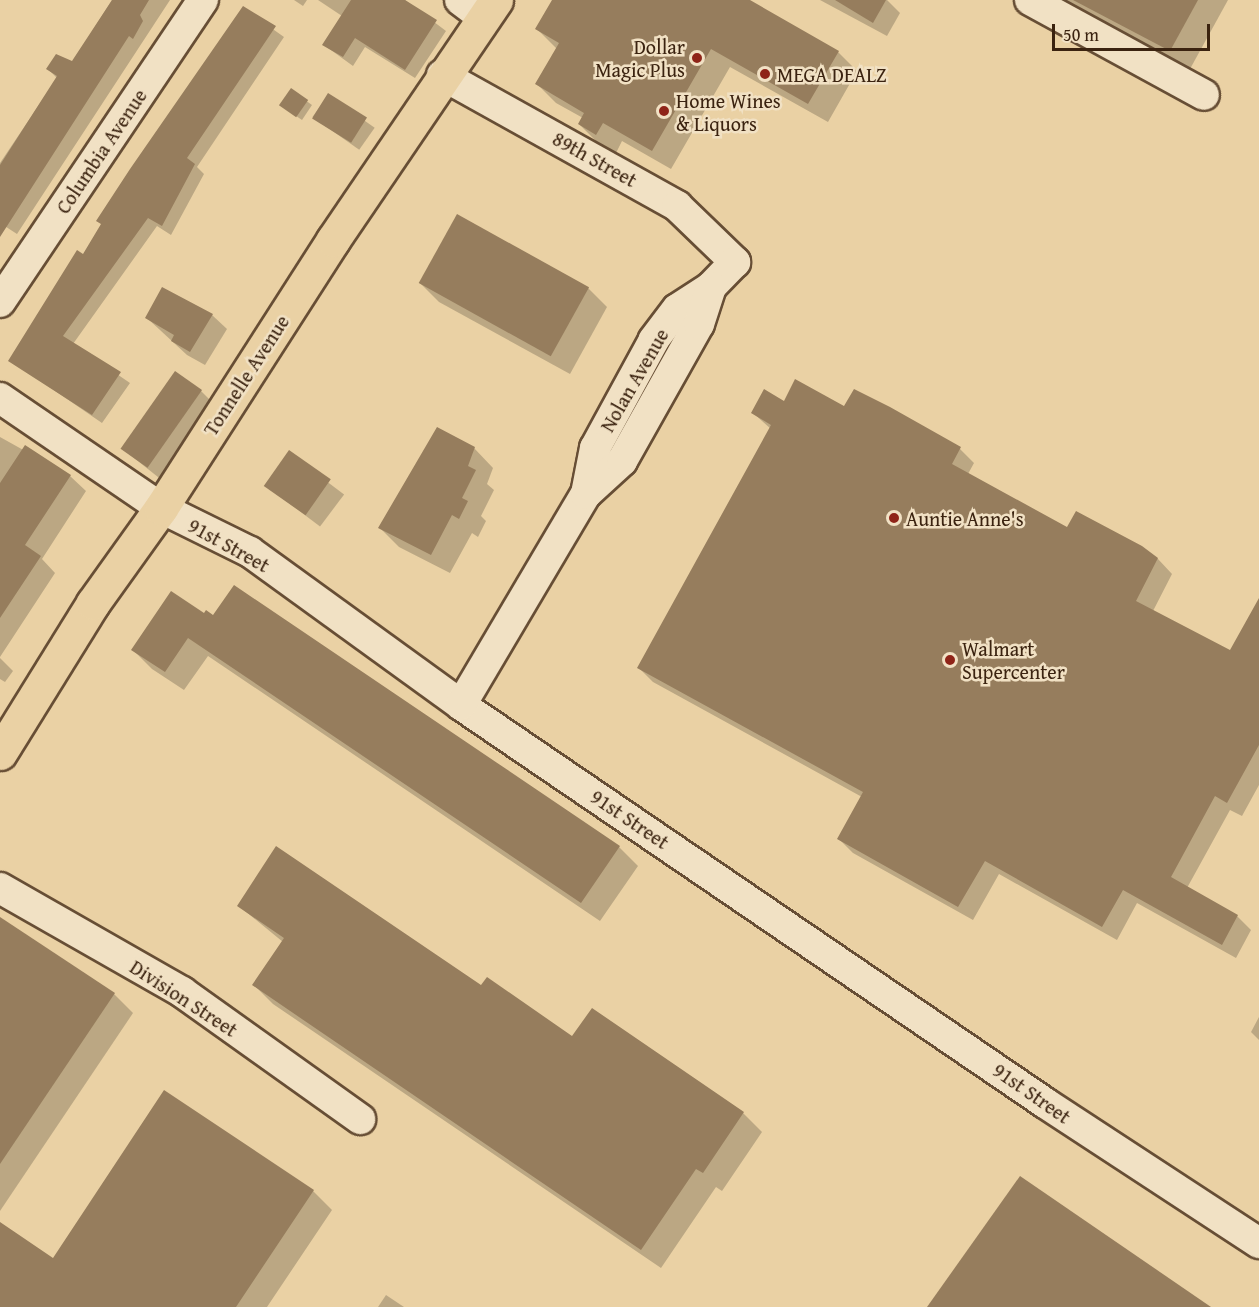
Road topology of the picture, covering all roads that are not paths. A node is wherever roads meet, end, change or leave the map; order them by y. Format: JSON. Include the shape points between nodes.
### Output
{"nodes":[{"id":1,"x":203,"y":0,"type":"edge"},
{"id":2,"x":1030,"y":0,"type":"edge"},
{"id":3,"x":480,"y":6,"type":"edge"},
{"id":4,"x":442,"y":75,"type":"junction"},
{"id":5,"x":1204,"y":95,"type":"dead end"},
{"id":6,"x":735,"y":262,"type":"joint"},
{"id":7,"x":0,"y":302,"type":"edge"},
{"id":8,"x":0,"y":398,"type":"edge"},
{"id":9,"x":161,"y":508,"type":"junction"},
{"id":10,"x":461,"y":705,"type":"junction"},
{"id":11,"x":0,"y":753,"type":"edge"},
{"id":12,"x":0,"y":888,"type":"edge"},
{"id":13,"x":360,"y":1119,"type":"dead end"},
{"id":14,"x":1259,"y":1243,"type":"edge"}],
"edges":[{"from":1,"to":7,"type":"street","name":"Columbia Avenue"},
{"from":2,"to":5,"type":"street"},
{"from":3,"to":4,"type":"main road","name":"Tonnelle Avenue"},
{"from":4,"to":6,"type":"street","name":"89th Street","via":[[677,206]]},
{"from":4,"to":9,"type":"main road","name":"Tonnelle Avenue"},
{"from":6,"to":10,"type":"street","name":"Nolan Avenue","via":[[711,286],[677,309],[654,340],[595,448],[586,494]]},
{"from":8,"to":9,"type":"street","name":"91st Street"},
{"from":9,"to":10,"type":"street","name":"91st Street","via":[[250,552]]},
{"from":9,"to":11,"type":"main road","name":"Tonnelle Avenue","via":[[93,603]]},
{"from":10,"to":14,"type":"street","name":"91st Street","via":[[1045,1103]]},
{"from":12,"to":13,"type":"street","name":"Division Street","via":[[182,992]]}]}
